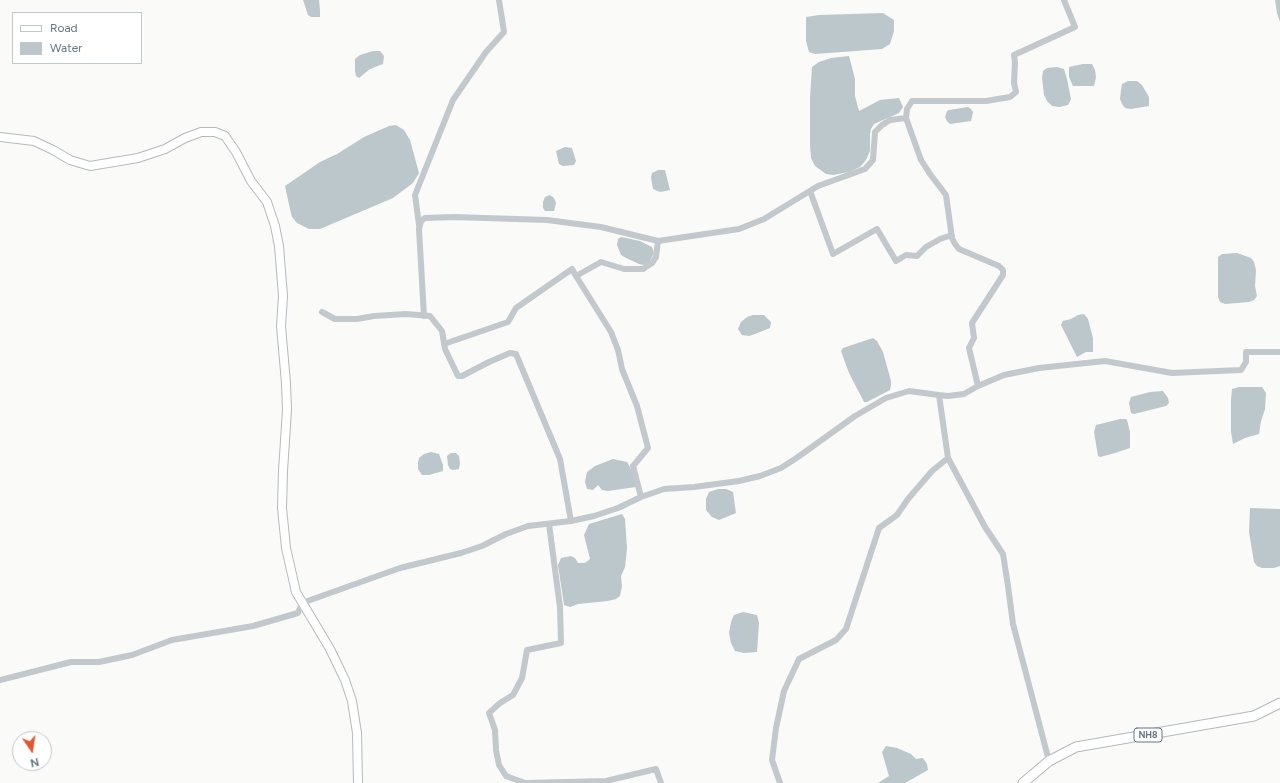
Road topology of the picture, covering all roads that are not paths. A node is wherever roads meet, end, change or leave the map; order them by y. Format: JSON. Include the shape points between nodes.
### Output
{"nodes":[{"id":1,"x":499,"y":0,"type":"edge"},
{"id":2,"x":1064,"y":0,"type":"edge"},
{"id":3,"x":906,"y":118,"type":"junction"},
{"id":4,"x":0,"y":137,"type":"edge"},
{"id":5,"x":810,"y":191,"type":"junction"},
{"id":6,"x":419,"y":229,"type":"junction"},
{"id":7,"x":952,"y":236,"type":"junction"},
{"id":8,"x":658,"y":241,"type":"junction"},
{"id":9,"x":576,"y":276,"type":"junction"},
{"id":10,"x":322,"y":312,"type":"dead end"},
{"id":11,"x":424,"y":316,"type":"junction"},
{"id":12,"x":444,"y":344,"type":"junction"},
{"id":13,"x":1280,"y":352,"type":"edge"},
{"id":14,"x":978,"y":386,"type":"junction"},
{"id":15,"x":939,"y":394,"type":"junction"},
{"id":16,"x":948,"y":458,"type":"junction"},
{"id":17,"x":641,"y":497,"type":"junction"},
{"id":18,"x":571,"y":521,"type":"junction"},
{"id":19,"x":549,"y":524,"type":"junction"},
{"id":20,"x":302,"y":603,"type":"junction"},
{"id":21,"x":0,"y":680,"type":"edge"},
{"id":22,"x":1280,"y":704,"type":"edge"},
{"id":23,"x":1049,"y":761,"type":"junction"},
{"id":24,"x":358,"y":783,"type":"edge"},
{"id":25,"x":661,"y":783,"type":"edge"},
{"id":26,"x":780,"y":783,"type":"edge"},
{"id":27,"x":1023,"y":783,"type":"edge"}],
"edges":[{"from":1,"to":6,"type":"street","via":[[504,32],[486,52],[453,100],[414,195]]},
{"from":2,"to":3,"type":"street","via":[[1075,27],[1014,55],[1016,92],[1010,97],[986,101],[912,101],[907,109]]},
{"from":3,"to":5,"type":"street","via":[[890,120],[875,132],[873,160],[864,169]]},
{"from":3,"to":7,"type":"street","via":[[921,160],[946,195]]},
{"from":4,"to":20,"type":"main road","via":[[34,141],[70,160],[90,166],[138,158],[201,132],[215,132],[225,136],[236,152],[251,181],[267,202],[279,246],[287,410],[282,508],[286,548],[296,592]]},
{"from":5,"to":7,"type":"street","via":[[833,254],[877,229],[896,261],[906,255],[916,256],[940,239]]},
{"from":5,"to":8,"type":"street","via":[[764,219],[739,229]]},
{"from":6,"to":8,"type":"street","via":[[421,221],[425,218],[547,220],[601,227]]},
{"from":6,"to":11,"type":"street"},
{"from":7,"to":14,"type":"street","via":[[959,249],[1003,270],[1003,275],[972,323],[974,338],[969,348]]},
{"from":8,"to":9,"type":"street","via":[[656,258],[644,269],[624,269],[601,262]]},
{"from":9,"to":12,"type":"street","via":[[572,269],[516,308],[508,322]]},
{"from":9,"to":17,"type":"street","via":[[611,332],[637,406],[648,448],[633,466]]},
{"from":10,"to":11,"type":"street","via":[[335,319],[406,314]]},
{"from":11,"to":12,"type":"street","via":[[430,316],[442,331]]},
{"from":12,"to":18,"type":"street","via":[[458,376],[510,353],[516,354],[560,459]]},
{"from":13,"to":14,"type":"street","via":[[1246,352],[1246,362],[1241,370],[1172,373],[1105,361],[1039,368],[1004,375]]},
{"from":14,"to":15,"type":"street","via":[[964,394]]},
{"from":15,"to":16,"type":"street"},
{"from":15,"to":17,"type":"street","via":[[909,391],[886,398],[855,416],[781,468],[760,476],[664,490]]},
{"from":16,"to":23,"type":"street","via":[[985,528],[1003,554],[1013,624]]},
{"from":16,"to":26,"type":"street","via":[[932,470],[897,515],[879,528],[846,629],[836,640],[799,659],[784,691],[776,728],[772,760]]},
{"from":17,"to":18,"type":"street","via":[[618,508]]},
{"from":18,"to":19,"type":"street"},
{"from":19,"to":20,"type":"street","via":[[528,526],[482,546],[400,568]]},
{"from":19,"to":25,"type":"street","via":[[560,607],[561,643],[527,650],[522,678],[514,695],[489,713],[495,730],[499,765],[506,776],[525,783],[606,780],[656,769]]},
{"from":20,"to":21,"type":"street","via":[[298,613],[253,626],[172,640],[132,655],[99,662],[71,662]]},
{"from":20,"to":24,"type":"main road","via":[[330,649],[352,701],[357,733]]},
{"from":22,"to":23,"type":"highway","number":"NH8","via":[[1254,716],[1076,747]]},
{"from":23,"to":27,"type":"highway","number":"NH8"}]}
